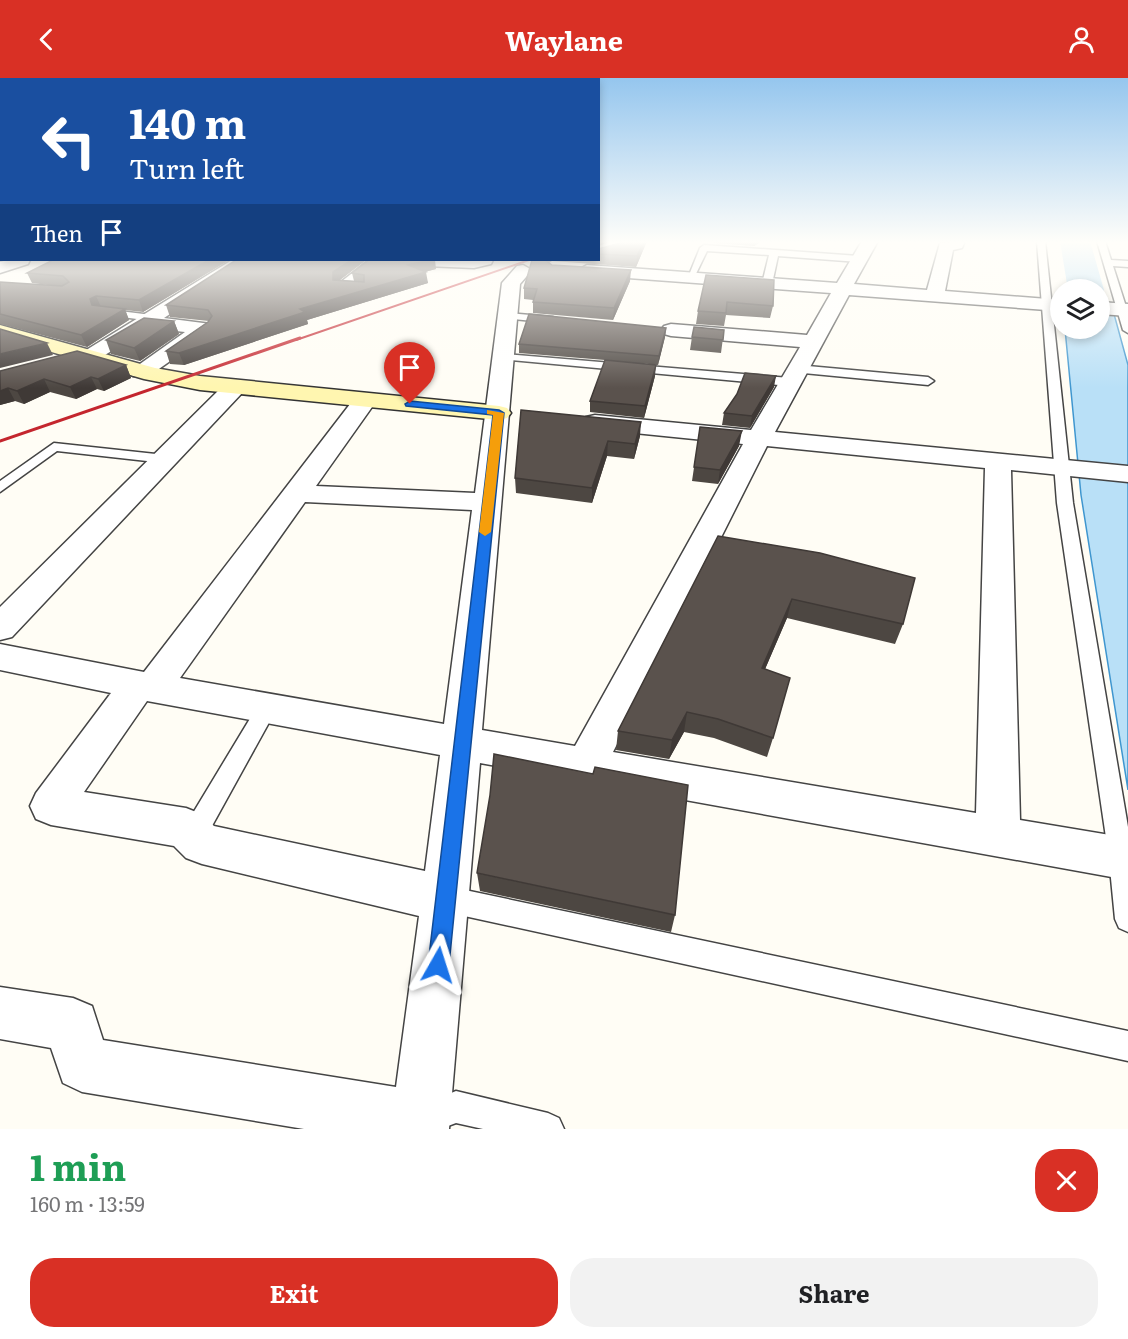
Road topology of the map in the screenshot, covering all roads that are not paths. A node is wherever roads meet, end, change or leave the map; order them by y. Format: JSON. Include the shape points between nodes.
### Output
{"nodes":[{"id":1,"x":195,"y":290,"type":"edge"},
{"id":2,"x":510,"y":290,"type":"edge"},
{"id":3,"x":842,"y":290,"type":"edge"},
{"id":4,"x":923,"y":290,"type":"edge"},
{"id":5,"x":936,"y":290,"type":"edge"},
{"id":6,"x":1112,"y":290,"type":"edge"},
{"id":7,"x":935,"y":295,"type":"junction"},
{"id":8,"x":1050,"y":304,"type":"edge"},
{"id":9,"x":1116,"y":309,"type":"edge"},
{"id":10,"x":101,"y":312,"type":"edge"},
{"id":11,"x":508,"y":316,"type":"junction"},
{"id":12,"x":148,"y":320,"type":"junction"},
{"id":13,"x":566,"y":321,"type":"edge"},
{"id":14,"x":666,"y":329,"type":"edge"},
{"id":15,"x":1128,"y":330,"type":"edge"},
{"id":16,"x":0,"y":331,"type":"edge"},
{"id":17,"x":1055,"y":339,"type":"edge"},
{"id":18,"x":87,"y":355,"type":"junction"},
{"id":19,"x":504,"y":357,"type":"junction"},
{"id":20,"x":800,"y":364,"type":"junction"},
{"id":21,"x":42,"y":366,"type":"edge"},
{"id":22,"x":141,"y":370,"type":"junction"},
{"id":23,"x":927,"y":381,"type":"dead end"},
{"id":24,"x":236,"y":387,"type":"junction"},
{"id":25,"x":365,"y":400,"type":"junction"},
{"id":26,"x":510,"y":414,"type":"junction"},
{"id":27,"x":570,"y":420,"type":"edge"},
{"id":28,"x":759,"y":438,"type":"junction"},
{"id":29,"x":165,"y":459,"type":"junction"},
{"id":30,"x":998,"y":462,"type":"junction"},
{"id":31,"x":1062,"y":469,"type":"junction"},
{"id":32,"x":1128,"y":474,"type":"edge"},
{"id":33,"x":0,"y":488,"type":"edge"},
{"id":34,"x":297,"y":493,"type":"junction"},
{"id":35,"x":488,"y":502,"type":"junction"},
{"id":36,"x":0,"y":628,"type":"edge"},
{"id":37,"x":0,"y":657,"type":"edge"},
{"id":38,"x":145,"y":686,"type":"junction"},
{"id":39,"x":267,"y":708,"type":"junction"},
{"id":40,"x":463,"y":743,"type":"junction"},
{"id":41,"x":586,"y":765,"type":"junction"},
{"id":42,"x":193,"y":836,"type":"junction"},
{"id":43,"x":998,"y":836,"type":"junction"},
{"id":44,"x":1125,"y":859,"type":"edge"},
{"id":45,"x":446,"y":899,"type":"junction"},
{"id":46,"x":1128,"y":919,"type":"edge"},
{"id":47,"x":0,"y":1013,"type":"edge"},
{"id":48,"x":1128,"y":1046,"type":"edge"},
{"id":49,"x":421,"y":1125,"type":"edge"},
{"id":50,"x":548,"y":1129,"type":"edge"}],
"edges":[{"from":1,"to":12,"type":"street"},
{"from":2,"to":11,"type":"street"},
{"from":3,"to":20,"type":"street"},
{"from":4,"to":7,"type":"street"},
{"from":5,"to":7,"type":"street"},
{"from":6,"to":9,"type":"lane"},
{"from":7,"to":8,"type":"street"},
{"from":9,"to":15,"type":"lane"},
{"from":10,"to":12,"type":"lane"},
{"from":11,"to":13,"type":"lane"},
{"from":11,"to":19,"type":"street"},
{"from":12,"to":18,"type":"street"},
{"from":12,"to":22,"type":"street","via":[[204,328]]},
{"from":14,"to":20,"type":"street"},
{"from":16,"to":18,"type":"street"},
{"from":17,"to":31,"type":"lane"},
{"from":18,"to":21,"type":"street"},
{"from":18,"to":22,"type":"street"},
{"from":19,"to":20,"type":"lane"},
{"from":19,"to":26,"type":"street"},
{"from":20,"to":23,"type":"lane"},
{"from":20,"to":28,"type":"street"},
{"from":22,"to":24,"type":"street"},
{"from":24,"to":25,"type":"street"},
{"from":24,"to":29,"type":"street"},
{"from":25,"to":26,"type":"street"},
{"from":25,"to":34,"type":"street"},
{"from":26,"to":35,"type":"street"},
{"from":27,"to":28,"type":"street"},
{"from":28,"to":30,"type":"street"},
{"from":28,"to":41,"type":"street"},
{"from":29,"to":33,"type":"lane","via":[[54,447]]},
{"from":29,"to":36,"type":"street"},
{"from":30,"to":31,"type":"street"},
{"from":30,"to":43,"type":"street"},
{"from":31,"to":32,"type":"street"},
{"from":31,"to":44,"type":"lane"},
{"from":34,"to":35,"type":"street"},
{"from":34,"to":38,"type":"street"},
{"from":35,"to":40,"type":"street"},
{"from":37,"to":38,"type":"street"},
{"from":38,"to":39,"type":"street"},
{"from":38,"to":42,"type":"street","via":[[51,806],[186,828]]},
{"from":39,"to":40,"type":"street"},
{"from":39,"to":42,"type":"lane"},
{"from":40,"to":41,"type":"street"},
{"from":40,"to":45,"type":"street"},
{"from":41,"to":43,"type":"street"},
{"from":42,"to":45,"type":"street","via":[[202,844]]},
{"from":43,"to":44,"type":"street"},
{"from":44,"to":46,"type":"lane"},
{"from":45,"to":48,"type":"lane"},
{"from":45,"to":49,"type":"street"},
{"from":47,"to":49,"type":"street","via":[[73,1025],[82,1064]]},
{"from":49,"to":50,"type":"lane","via":[[456,1107]]}]}
